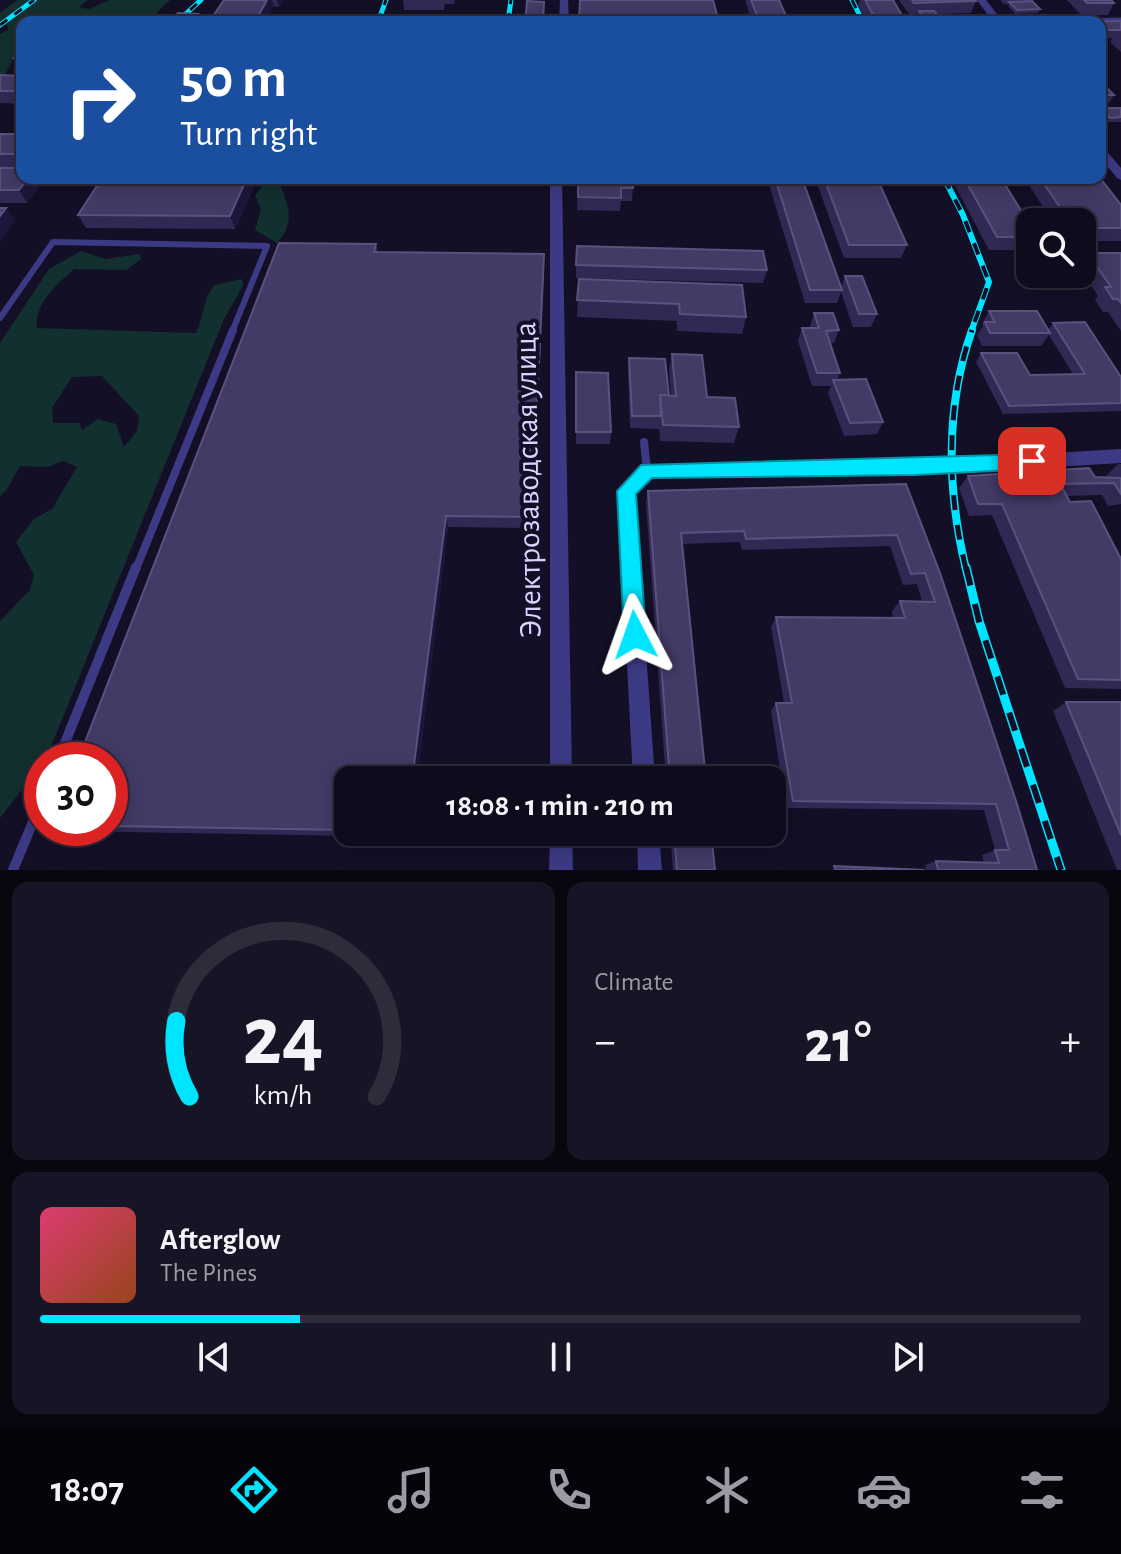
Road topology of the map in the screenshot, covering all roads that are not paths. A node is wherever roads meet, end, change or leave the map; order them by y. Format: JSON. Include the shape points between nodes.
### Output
{"nodes":[{"id":1,"x":981,"y":0,"type":"edge"},
{"id":2,"x":993,"y":16,"type":"edge"},
{"id":3,"x":1106,"y":157,"type":"edge"},
{"id":4,"x":1121,"y":176,"type":"edge"},
{"id":5,"x":556,"y":184,"type":"edge"},
{"id":6,"x":0,"y":318,"type":"edge"},
{"id":7,"x":644,"y":442,"type":"dead end"},
{"id":8,"x":1121,"y":456,"type":"edge"},
{"id":9,"x":647,"y":470,"type":"junction"},
{"id":10,"x":65,"y":742,"type":"edge"},
{"id":11,"x":561,"y":766,"type":"edge"},
{"id":12,"x":643,"y":766,"type":"edge"},
{"id":13,"x":24,"y":843,"type":"edge"},
{"id":14,"x":561,"y":846,"type":"edge"},
{"id":15,"x":649,"y":846,"type":"edge"},
{"id":16,"x":13,"y":870,"type":"edge"},
{"id":17,"x":561,"y":870,"type":"edge"},
{"id":18,"x":650,"y":870,"type":"edge"}],
"edges":[{"from":1,"to":2,"type":"street"},
{"from":3,"to":4,"type":"street"},
{"from":5,"to":11,"type":"street","name":"Электрозаводская улица"},
{"from":6,"to":10,"type":"lane","via":[[53,242],[267,246]]},
{"from":7,"to":9,"type":"lane"},
{"from":8,"to":9,"type":"street","via":[[940,466]]},
{"from":9,"to":12,"type":"street","via":[[626,491]]},
{"from":13,"to":16,"type":"lane"},
{"from":14,"to":17,"type":"street"},
{"from":15,"to":18,"type":"street"}]}
